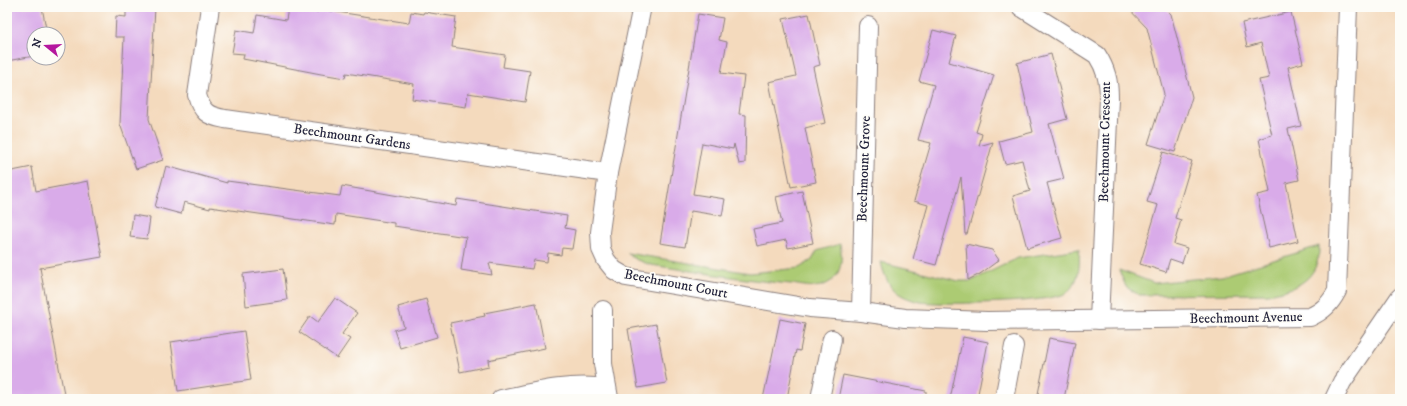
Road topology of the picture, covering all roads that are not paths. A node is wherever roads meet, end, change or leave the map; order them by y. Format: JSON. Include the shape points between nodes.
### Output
{"nodes":[{"id":1,"x":210,"y":7,"type":"edge"},
{"id":2,"x":1021,"y":7,"type":"edge"},
{"id":3,"x":1348,"y":7,"type":"edge"},
{"id":4,"x":641,"y":11,"type":"dead end"},
{"id":5,"x":868,"y":26,"type":"dead end"},
{"id":6,"x":608,"y":173,"type":"junction"},
{"id":7,"x":1400,"y":297,"type":"edge"},
{"id":8,"x":602,"y":310,"type":"dead end"},
{"id":9,"x":861,"y":312,"type":"junction"},
{"id":10,"x":1099,"y":320,"type":"junction"},
{"id":11,"x":832,"y":339,"type":"dead end"},
{"id":12,"x":1014,"y":346,"type":"dead end"},
{"id":13,"x":608,"y":393,"type":"edge"},
{"id":14,"x":501,"y":399,"type":"edge"},
{"id":15,"x":820,"y":399,"type":"edge"},
{"id":16,"x":1004,"y":399,"type":"edge"},
{"id":17,"x":1334,"y":399,"type":"edge"}],
"edges":[{"from":1,"to":6,"type":"street","name":"Beechmount Gardens","via":[[197,95],[200,108],[208,114],[225,119]]},
{"from":2,"to":10,"type":"street","name":"Beechmount Crescent","via":[[1096,55],[1104,64],[1108,79]]},
{"from":3,"to":10,"type":"street","name":"Beechmount Avenue","via":[[1337,291],[1331,302],[1310,317]]},
{"from":4,"to":6,"type":"street","name":"Beechmount Court"},
{"from":5,"to":9,"type":"street","name":"Beechmount Grove"},
{"from":6,"to":9,"type":"street","name":"Beechmount Court","via":[[600,232],[601,248],[614,270],[626,277],[810,308]]},
{"from":7,"to":17,"type":"street","via":[[1342,382]]},
{"from":8,"to":13,"type":"street","via":[[603,364]]},
{"from":9,"to":10,"type":"street","name":"Beechmount Avenue","via":[[905,318],[987,321]]},
{"from":11,"to":15,"type":"street"},
{"from":12,"to":16,"type":"street"},
{"from":13,"to":14,"type":"street","via":[[585,385],[561,386]]}]}
